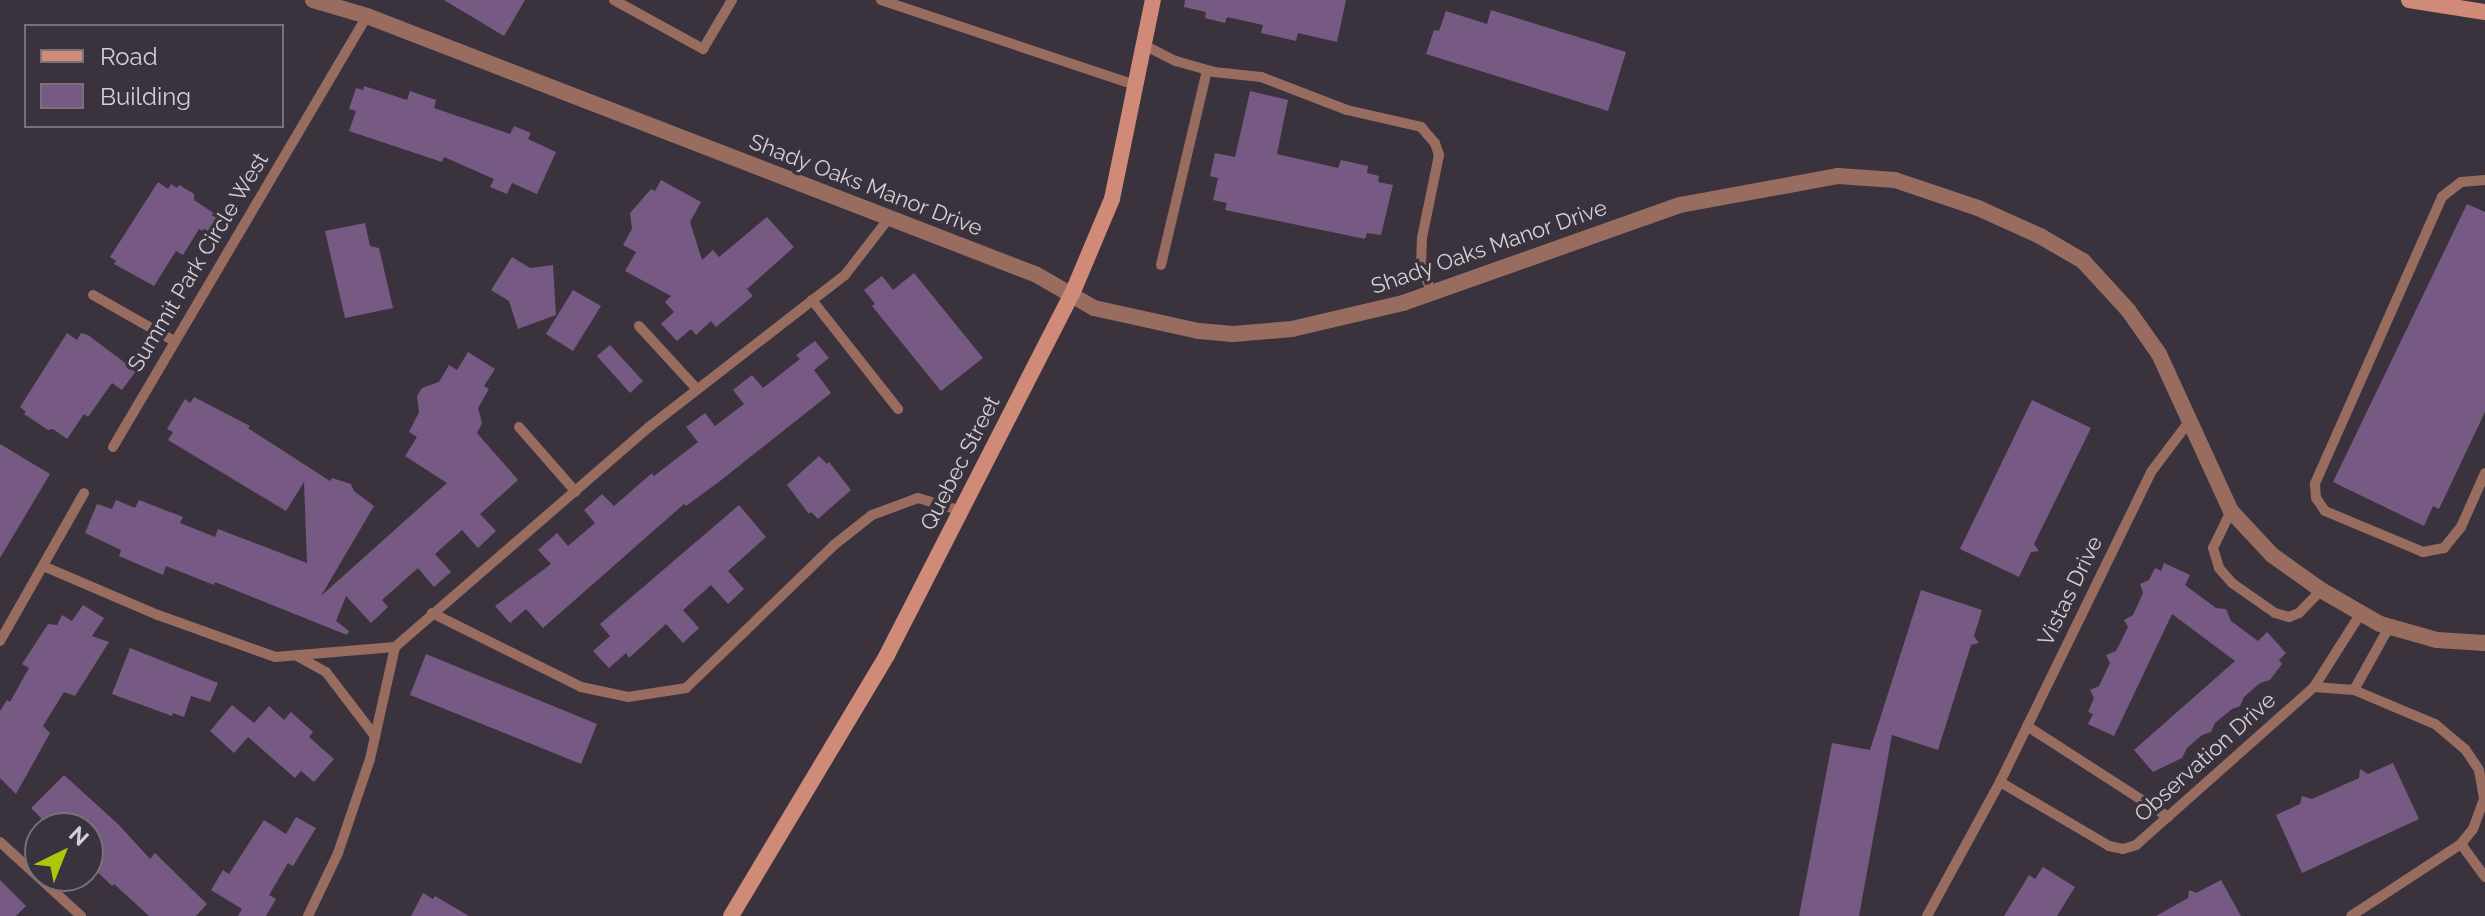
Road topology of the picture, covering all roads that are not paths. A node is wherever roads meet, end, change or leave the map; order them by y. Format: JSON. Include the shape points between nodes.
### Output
{"nodes":[{"id":1,"x":313,"y":0,"type":"edge"},
{"id":2,"x":376,"y":0,"type":"edge"},
{"id":3,"x":614,"y":0,"type":"edge"},
{"id":4,"x":732,"y":0,"type":"edge"},
{"id":5,"x":881,"y":0,"type":"edge"},
{"id":6,"x":1153,"y":0,"type":"edge"},
{"id":7,"x":2409,"y":0,"type":"edge"},
{"id":8,"x":2485,"y":12,"type":"edge"},
{"id":9,"x":367,"y":16,"type":"junction"},
{"id":10,"x":1144,"y":45,"type":"junction"},
{"id":11,"x":1207,"y":70,"type":"junction"},
{"id":12,"x":1135,"y":85,"type":"junction"},
{"id":13,"x":2485,"y":180,"type":"edge"},
{"id":14,"x":889,"y":218,"type":"junction"},
{"id":15,"x":1161,"y":265,"type":"dead end"},
{"id":16,"x":1432,"y":293,"type":"junction"},
{"id":17,"x":1072,"y":294,"type":"junction"},
{"id":18,"x":93,"y":295,"type":"dead end"},
{"id":19,"x":812,"y":300,"type":"junction"},
{"id":20,"x":639,"y":326,"type":"dead end"},
{"id":21,"x":174,"y":341,"type":"junction"},
{"id":22,"x":697,"y":389,"type":"junction"},
{"id":23,"x":898,"y":409,"type":"dead end"},
{"id":24,"x":2188,"y":423,"type":"junction"},
{"id":25,"x":519,"y":427,"type":"dead end"},
{"id":26,"x":113,"y":447,"type":"dead end"},
{"id":27,"x":2485,"y":473,"type":"edge"},
{"id":28,"x":576,"y":492,"type":"junction"},
{"id":29,"x":84,"y":493,"type":"dead end"},
{"id":30,"x":962,"y":511,"type":"junction"},
{"id":31,"x":2231,"y":511,"type":"junction"},
{"id":32,"x":43,"y":566,"type":"junction"},
{"id":33,"x":2321,"y":590,"type":"junction"},
{"id":34,"x":432,"y":613,"type":"junction"},
{"id":35,"x":2361,"y":613,"type":"junction"},
{"id":36,"x":5,"y":621,"type":"edge"},
{"id":37,"x":2389,"y":627,"type":"junction"},
{"id":38,"x":0,"y":641,"type":"edge"},
{"id":39,"x":2485,"y":643,"type":"edge"},
{"id":40,"x":395,"y":647,"type":"junction"},
{"id":41,"x":297,"y":656,"type":"junction"},
{"id":42,"x":2314,"y":687,"type":"junction"},
{"id":43,"x":2354,"y":690,"type":"junction"},
{"id":44,"x":2027,"y":726,"type":"junction"},
{"id":45,"x":375,"y":736,"type":"junction"},
{"id":46,"x":2482,"y":774,"type":"edge"},
{"id":47,"x":2000,"y":782,"type":"junction"},
{"id":48,"x":2168,"y":817,"type":"junction"},
{"id":49,"x":0,"y":842,"type":"edge"},
{"id":50,"x":2461,"y":844,"type":"junction"},
{"id":51,"x":2485,"y":877,"type":"edge"},
{"id":52,"x":81,"y":916,"type":"edge"},
{"id":53,"x":308,"y":916,"type":"edge"},
{"id":54,"x":731,"y":916,"type":"edge"},
{"id":55,"x":1927,"y":916,"type":"edge"},
{"id":56,"x":2351,"y":916,"type":"edge"}],
"edges":[{"from":1,"to":9,"type":"street","name":"Shady Oaks Manor Drive"},
{"from":2,"to":9,"type":"street"},
{"from":3,"to":4,"type":"lane","via":[[703,49]]},
{"from":5,"to":12,"type":"lane"},
{"from":6,"to":10,"type":"street","name":"Quebec Street"},
{"from":7,"to":8,"type":"street"},
{"from":9,"to":14,"type":"street","name":"Shady Oaks Manor Drive"},
{"from":9,"to":21,"type":"lane","name":"Summit Park Circle West"},
{"from":10,"to":11,"type":"lane"},
{"from":10,"to":12,"type":"street","name":"Quebec Street"},
{"from":11,"to":15,"type":"lane"},
{"from":11,"to":16,"type":"lane","via":[[1261,77],[1347,110],[1421,127],[1429,134],[1439,155],[1421,265]]},
{"from":12,"to":17,"type":"street","name":"Quebec Street","via":[[1112,199]]},
{"from":13,"to":27,"type":"lane","via":[[2461,182],[2442,197],[2315,484],[2316,498],[2325,511],[2423,552],[2444,548],[2461,527]]},
{"from":14,"to":17,"type":"street","name":"Shady Oaks Manor Drive","via":[[1037,275]]},
{"from":14,"to":19,"type":"lane","via":[[845,275]]},
{"from":16,"to":17,"type":"street","name":"Shady Oaks Manor Drive","via":[[1292,329],[1233,334],[1094,308]]},
{"from":16,"to":24,"type":"street","name":"Shady Oaks Manor Drive","via":[[1680,205],[1838,176],[1895,180],[1978,208],[2083,261],[2159,354]]},
{"from":17,"to":30,"type":"street","name":"Quebec Street"},
{"from":18,"to":21,"type":"lane"},
{"from":19,"to":22,"type":"lane"},
{"from":19,"to":23,"type":"lane"},
{"from":20,"to":22,"type":"lane"},
{"from":21,"to":26,"type":"lane","name":"Summit Park Circle West"},
{"from":22,"to":28,"type":"lane"},
{"from":24,"to":31,"type":"street","name":"Shady Oaks Manor Drive"},
{"from":24,"to":44,"type":"lane","name":"Vistas Drive","via":[[2151,472]]},
{"from":25,"to":28,"type":"lane"},
{"from":28,"to":34,"type":"lane"},
{"from":29,"to":32,"type":"lane"},
{"from":30,"to":34,"type":"lane","via":[[918,498],[872,515],[686,688],[628,697],[581,687]]},
{"from":30,"to":54,"type":"street","name":"Quebec Street","via":[[887,655]]},
{"from":31,"to":33,"type":"street","name":"Shady Oaks Manor Drive","via":[[2272,555]]},
{"from":31,"to":33,"type":"lane","via":[[2213,548],[2219,568],[2232,583],[2289,617]]},
{"from":32,"to":36,"type":"lane"},
{"from":32,"to":41,"type":"lane","via":[[275,657]]},
{"from":33,"to":35,"type":"street","name":"Shady Oaks Manor Drive"},
{"from":34,"to":40,"type":"lane"},
{"from":35,"to":37,"type":"street","name":"Shady Oaks Manor Drive"},
{"from":35,"to":42,"type":"lane","name":"Observation Drive"},
{"from":36,"to":38,"type":"lane"},
{"from":37,"to":39,"type":"street","name":"Shady Oaks Manor Drive","via":[[2437,640]]},
{"from":37,"to":43,"type":"lane"},
{"from":40,"to":41,"type":"lane"},
{"from":40,"to":45,"type":"lane"},
{"from":41,"to":45,"type":"lane","via":[[326,672]]},
{"from":42,"to":43,"type":"lane"},
{"from":42,"to":48,"type":"lane","name":"Observation Drive"},
{"from":43,"to":46,"type":"lane","via":[[2435,724],[2465,749]]},
{"from":44,"to":47,"type":"lane","name":"Vistas Drive"},
{"from":44,"to":48,"type":"lane"},
{"from":45,"to":53,"type":"lane","via":[[338,853]]},
{"from":46,"to":50,"type":"lane","via":[[2484,799]]},
{"from":47,"to":48,"type":"lane","name":"Observation Drive","via":[[2109,846],[2123,849],[2136,845]]},
{"from":47,"to":55,"type":"lane","name":"Vistas Drive"},
{"from":49,"to":52,"type":"lane"},
{"from":50,"to":51,"type":"lane"},
{"from":50,"to":56,"type":"lane"}]}
